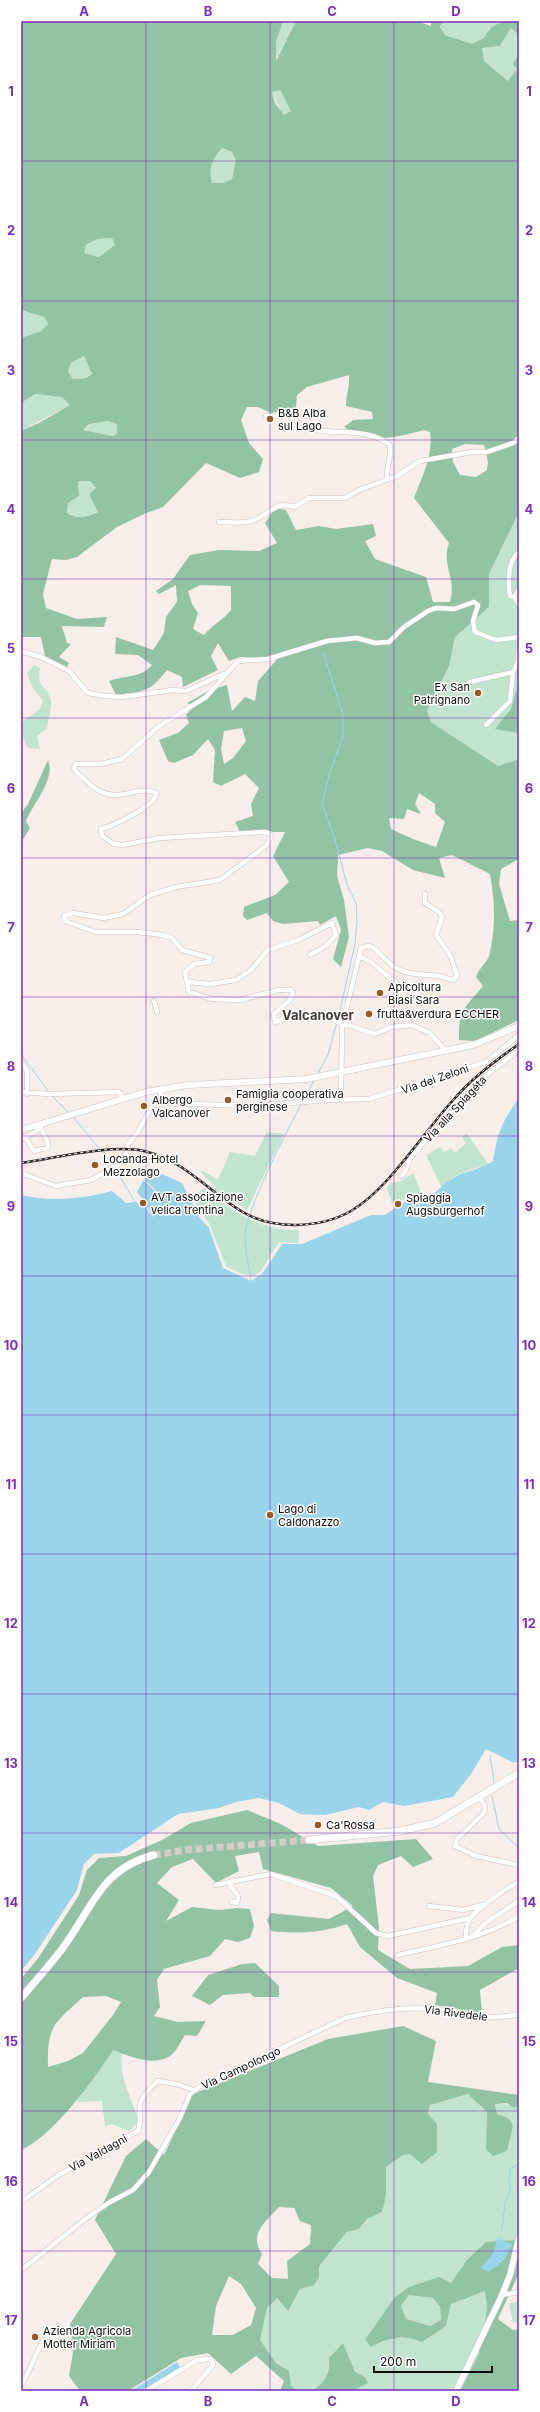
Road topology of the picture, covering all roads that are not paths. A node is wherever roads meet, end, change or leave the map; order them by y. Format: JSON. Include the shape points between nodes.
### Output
{"nodes":[{"id":1,"x":266,"y":416,"type":"dead end"},
{"id":2,"x":519,"y":438,"type":"edge"},
{"id":3,"x":387,"y":478,"type":"junction"},
{"id":4,"x":219,"y":522,"type":"dead end"},
{"id":5,"x":517,"y":554,"type":"dead end"},
{"id":6,"x":519,"y":589,"type":"edge"},
{"id":7,"x":515,"y":597,"type":"junction"},
{"id":8,"x":519,"y":604,"type":"edge"},
{"id":9,"x":519,"y":636,"type":"edge"},
{"id":10,"x":519,"y":649,"type":"edge"},
{"id":11,"x":21,"y":651,"type":"edge"},
{"id":12,"x":513,"y":672,"type":"junction"},
{"id":13,"x":226,"y":673,"type":"junction"},
{"id":14,"x":461,"y":691,"type":"dead end"},
{"id":15,"x":486,"y":725,"type":"dead end"},
{"id":16,"x":425,"y":894,"type":"dead end"},
{"id":17,"x":310,"y":955,"type":"dead end"},
{"id":18,"x":359,"y":956,"type":"junction"},
{"id":19,"x":188,"y":982,"type":"junction"},
{"id":20,"x":422,"y":996,"type":"dead end"},
{"id":21,"x":154,"y":1000,"type":"dead end"},
{"id":22,"x":157,"y":1012,"type":"dead end"},
{"id":23,"x":339,"y":1020,"type":"junction"},
{"id":24,"x":519,"y":1026,"type":"edge"},
{"id":25,"x":519,"y":1035,"type":"edge"},
{"id":26,"x":519,"y":1050,"type":"edge"},
{"id":27,"x":446,"y":1051,"type":"junction"},
{"id":28,"x":21,"y":1061,"type":"edge"},
{"id":29,"x":341,"y":1072,"type":"junction"},
{"id":30,"x":161,"y":1089,"type":"junction"},
{"id":31,"x":21,"y":1092,"type":"edge"},
{"id":32,"x":27,"y":1094,"type":"junction"},
{"id":33,"x":123,"y":1098,"type":"junction"},
{"id":34,"x":341,"y":1099,"type":"junction"},
{"id":35,"x":161,"y":1103,"type":"junction"},
{"id":36,"x":40,"y":1126,"type":"junction"},
{"id":37,"x":21,"y":1130,"type":"edge"},
{"id":38,"x":23,"y":1138,"type":"edge"},
{"id":39,"x":21,"y":1173,"type":"edge"},
{"id":40,"x":401,"y":1176,"type":"dead end"},
{"id":41,"x":519,"y":1773,"type":"edge"},
{"id":42,"x":479,"y":1796,"type":"junction"},
{"id":43,"x":309,"y":1840,"type":"tunnel mouth"},
{"id":44,"x":154,"y":1855,"type":"tunnel mouth"},
{"id":45,"x":519,"y":1865,"type":"edge"},
{"id":46,"x":233,"y":1880,"type":"junction"},
{"id":47,"x":519,"y":1882,"type":"edge"},
{"id":48,"x":215,"y":1885,"type":"dead end"},
{"id":49,"x":519,"y":1901,"type":"edge"},
{"id":50,"x":232,"y":1902,"type":"dead end"},
{"id":51,"x":486,"y":1904,"type":"junction"},
{"id":52,"x":429,"y":1906,"type":"dead end"},
{"id":53,"x":519,"y":1916,"type":"edge"},
{"id":54,"x":470,"y":1918,"type":"junction"},
{"id":55,"x":471,"y":1937,"type":"junction"},
{"id":56,"x":466,"y":1938,"type":"junction"},
{"id":57,"x":398,"y":1955,"type":"dead end"},
{"id":58,"x":21,"y":1998,"type":"edge"},
{"id":59,"x":519,"y":2014,"type":"edge"},
{"id":60,"x":345,"y":2018,"type":"joint"},
{"id":61,"x":193,"y":2090,"type":"junction"},
{"id":62,"x":21,"y":2202,"type":"edge"},
{"id":63,"x":519,"y":2238,"type":"edge"},
{"id":64,"x":21,"y":2270,"type":"edge"},
{"id":65,"x":519,"y":2292,"type":"edge"},
{"id":66,"x":502,"y":2295,"type":"junction"},
{"id":67,"x":55,"y":2330,"type":"dead end"},
{"id":68,"x":21,"y":2385,"type":"edge"},
{"id":69,"x":146,"y":2391,"type":"edge"},
{"id":70,"x":191,"y":2391,"type":"edge"},
{"id":71,"x":456,"y":2391,"type":"edge"}],
"edges":[{"from":1,"to":3,"type":"street","via":[[292,415],[300,426],[314,431],[358,432],[381,438],[390,445]]},
{"from":2,"to":3,"type":"street","via":[[514,443],[487,452],[420,461],[397,476]]},
{"from":3,"to":4,"type":"street","via":[[345,498],[310,498],[294,507],[285,504],[276,506],[268,515],[248,522]]},
{"from":5,"to":7,"type":"street","via":[[511,560],[508,585],[510,596]]},
{"from":6,"to":7,"type":"street"},
{"from":7,"to":8,"type":"street"},
{"from":9,"to":13,"type":"street","via":[[496,640],[475,632],[473,621],[477,603],[454,609],[436,608],[404,627],[389,642],[357,638],[327,641],[268,659],[238,661]]},
{"from":10,"to":12,"type":"street","via":[[518,662]]},
{"from":11,"to":13,"type":"street","via":[[41,657],[69,671],[88,693],[105,696],[122,697],[186,691]]},
{"from":12,"to":14,"type":"street","via":[[470,682]]},
{"from":12,"to":15,"type":"street","via":[[510,701]]},
{"from":13,"to":19,"type":"street","via":[[206,697],[158,727],[122,760],[100,764],[76,764],[74,768],[87,782],[103,793],[117,796],[148,791],[156,793],[152,801],[135,814],[101,829],[102,836],[114,844],[160,838],[264,832],[271,834],[267,845],[220,880],[176,887],[156,894],[116,916],[95,918],[73,913],[64,916],[65,921],[90,931],[163,935],[172,938],[182,950],[211,958],[209,962],[189,967],[185,972]]},
{"from":16,"to":18,"type":"street","via":[[425,903],[442,917],[436,936],[450,955],[457,973],[454,980],[406,972],[394,967],[378,951],[368,946],[361,948]]},
{"from":17,"to":19,"type":"street","via":[[326,946],[336,935],[332,924],[298,940],[268,950],[251,970],[236,980],[210,984]]},
{"from":18,"to":20,"type":"street","via":[[371,962],[404,989]]},
{"from":18,"to":23,"type":"street"},
{"from":19,"to":23,"type":"street","via":[[190,993],[212,999],[240,1000],[279,990],[291,990],[292,997],[274,1014],[275,1022],[290,1017]]},
{"from":21,"to":22,"type":"street"},
{"from":23,"to":27,"type":"street","via":[[370,1033],[402,1025],[417,1027],[430,1033]]},
{"from":23,"to":29,"type":"street"},
{"from":24,"to":27,"type":"main road","via":[[473,1045]]},
{"from":25,"to":34,"type":"street","name":"Via dei Zeloni","via":[[486,1062],[369,1100]]},
{"from":26,"to":40,"type":"street","name":"Via alla Spiagéta","via":[[483,1078],[428,1137],[409,1160],[406,1172]]},
{"from":27,"to":29,"type":"main road"},
{"from":28,"to":32,"type":"street","via":[[27,1072]]},
{"from":29,"to":30,"type":"main road","via":[[307,1079]]},
{"from":29,"to":34,"type":"street"},
{"from":30,"to":33,"type":"main road"},
{"from":30,"to":35,"type":"street"},
{"from":31,"to":32,"type":"street"},
{"from":32,"to":33,"type":"street","via":[[119,1092]]},
{"from":33,"to":36,"type":"main road"},
{"from":34,"to":35,"type":"street","name":"Via dei Zeloni","via":[[252,1106]]},
{"from":35,"to":39,"type":"street","via":[[151,1108],[128,1144],[126,1155],[115,1167],[91,1180],[56,1186]]},
{"from":36,"to":37,"type":"main road"},
{"from":36,"to":38,"type":"street"},
{"from":36,"to":38,"type":"street","via":[[48,1143],[47,1148],[34,1151]]},
{"from":41,"to":42,"type":"main road"},
{"from":42,"to":43,"type":"main road","via":[[435,1823],[419,1828]]},
{"from":42,"to":45,"type":"street","via":[[485,1806],[484,1813],[457,1839],[455,1846],[476,1856]]},
{"from":44,"to":58,"type":"main road","via":[[130,1863],[104,1883],[62,1949]]},
{"from":46,"to":48,"type":"street"},
{"from":46,"to":50,"type":"street","via":[[230,1886],[238,1894],[239,1899],[237,1903]]},
{"from":46,"to":54,"type":"street","via":[[271,1874],[336,1896],[376,1933],[388,1936]]},
{"from":47,"to":51,"type":"street"},
{"from":49,"to":55,"type":"street","via":[[488,1921]]},
{"from":51,"to":52,"type":"street","via":[[463,1910]]},
{"from":51,"to":54,"type":"street"},
{"from":53,"to":55,"type":"street","via":[[502,1927]]},
{"from":54,"to":56,"type":"street","via":[[466,1927]]},
{"from":55,"to":56,"type":"street"},
{"from":56,"to":57,"type":"street"},
{"from":59,"to":60,"type":"street","name":"Via Rivedele","via":[[499,2019],[416,2009]]},
{"from":60,"to":61,"type":"street","name":"Via Campolongo"},
{"from":61,"to":62,"type":"street","name":"Via Valdagni","via":[[158,2081],[142,2097],[142,2121],[138,2131],[57,2176]]},
{"from":61,"to":64,"type":"street","name":"Via Campolongo","via":[[164,2147],[142,2181],[133,2190],[88,2217]]},
{"from":63,"to":66,"type":"main road"},
{"from":65,"to":66,"type":"street"},
{"from":66,"to":71,"type":"main road"},
{"from":67,"to":68,"type":"street","via":[[48,2334]]},
{"from":69,"to":70,"type":"street","via":[[197,2360],[211,2359],[213,2366]]}]}
